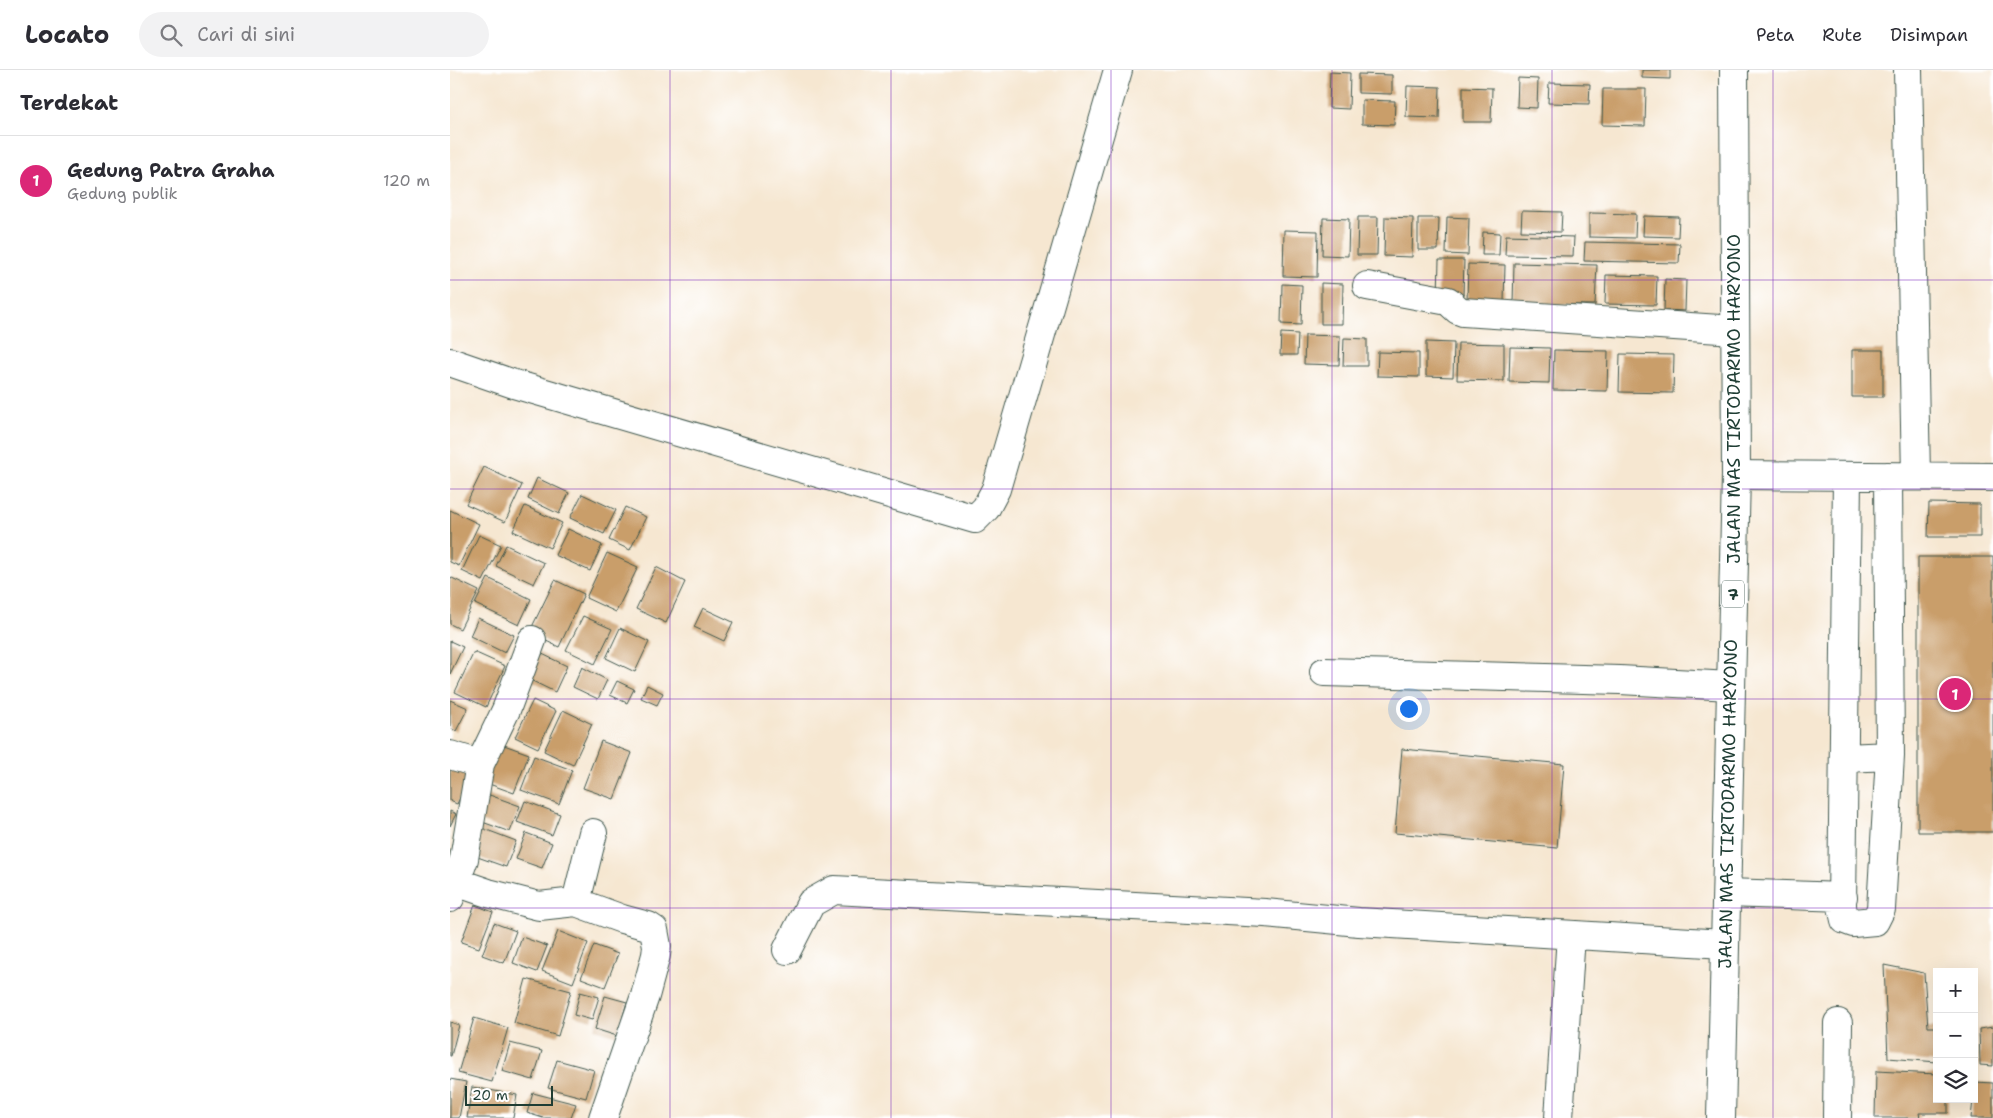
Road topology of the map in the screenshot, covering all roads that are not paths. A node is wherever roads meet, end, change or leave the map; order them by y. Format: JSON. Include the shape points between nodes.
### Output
{"nodes":[{"id":1,"x":1118,"y":70,"type":"edge"},
{"id":2,"x":1734,"y":70,"type":"edge"},
{"id":3,"x":1908,"y":70,"type":"edge"},
{"id":4,"x":1366,"y":286,"type":"dead end"},
{"id":5,"x":1735,"y":330,"type":"junction"},
{"id":6,"x":450,"y":362,"type":"edge"},
{"id":7,"x":1736,"y":475,"type":"junction"},
{"id":8,"x":1888,"y":476,"type":"junction"},
{"id":9,"x":1916,"y":476,"type":"junction"},
{"id":10,"x":1847,"y":477,"type":"junction"},
{"id":11,"x":1993,"y":477,"type":"edge"},
{"id":12,"x":532,"y":640,"type":"dead end"},
{"id":13,"x":1324,"y":672,"type":"dead end"},
{"id":14,"x":1730,"y":686,"type":"junction"},
{"id":15,"x":450,"y":756,"type":"edge"},
{"id":16,"x":1890,"y":756,"type":"junction"},
{"id":17,"x":1845,"y":758,"type":"junction"},
{"id":18,"x":480,"y":764,"type":"junction"},
{"id":19,"x":593,"y":833,"type":"dead end"},
{"id":20,"x":454,"y":880,"type":"edge"},
{"id":21,"x":1727,"y":893,"type":"junction"},
{"id":22,"x":1843,"y":896,"type":"junction"},
{"id":23,"x":576,"y":902,"type":"junction"},
{"id":24,"x":1571,"y":935,"type":"junction"},
{"id":25,"x":1724,"y":944,"type":"junction"},
{"id":26,"x":787,"y":950,"type":"dead end"},
{"id":27,"x":1838,"y":1023,"type":"dead end"},
{"id":28,"x":603,"y":1118,"type":"edge"},
{"id":29,"x":1559,"y":1118,"type":"edge"},
{"id":30,"x":1721,"y":1118,"type":"edge"},
{"id":31,"x":1837,"y":1118,"type":"edge"}],
"edges":[{"from":1,"to":6,"type":"main road","via":[[996,489],[975,520],[524,387]]},
{"from":2,"to":5,"type":"main road","name":"JALAN MAS TIRTODARMO HARYONO","number":"7"},
{"from":3,"to":9,"type":"main road"},
{"from":4,"to":5,"type":"main road","via":[[1448,301],[1463,312]]},
{"from":5,"to":7,"type":"main road","name":"JALAN MAS TIRTODARMO HARYONO","number":"7"},
{"from":7,"to":10,"type":"main road"},
{"from":7,"to":14,"type":"main road","name":"JALAN MAS TIRTODARMO HARYONO","number":"7"},
{"from":8,"to":9,"type":"main road"},
{"from":8,"to":10,"type":"main road"},
{"from":8,"to":16,"type":"main road"},
{"from":9,"to":11,"type":"main road"},
{"from":10,"to":17,"type":"main road"},
{"from":12,"to":18,"type":"main road","via":[[506,710]]},
{"from":13,"to":14,"type":"main road"},
{"from":14,"to":21,"type":"main road","name":"JALAN MAS TIRTODARMO HARYONO","number":"7"},
{"from":15,"to":18,"type":"main road"},
{"from":16,"to":17,"type":"main road"},
{"from":16,"to":22,"type":"main road","via":[[1881,909],[1875,921],[1854,923],[1845,920]]},
{"from":17,"to":22,"type":"main road"},
{"from":18,"to":20,"type":"main road","via":[[464,859]]},
{"from":19,"to":23,"type":"main road"},
{"from":20,"to":23,"type":"main road","via":[[539,906]]},
{"from":21,"to":22,"type":"main road"},
{"from":21,"to":25,"type":"main road","name":"JALAN MAS TIRTODARMO HARYONO","number":"7"},
{"from":23,"to":28,"type":"main road","via":[[648,926],[656,937],[656,955],[645,996]]},
{"from":24,"to":25,"type":"main road"},
{"from":24,"to":26,"type":"main road","via":[[834,890],[811,903]]},
{"from":24,"to":29,"type":"main road"},
{"from":25,"to":30,"type":"main road","name":"JALAN MAS TIRTODARMO HARYONO","number":"7"},
{"from":27,"to":31,"type":"main road"}]}
